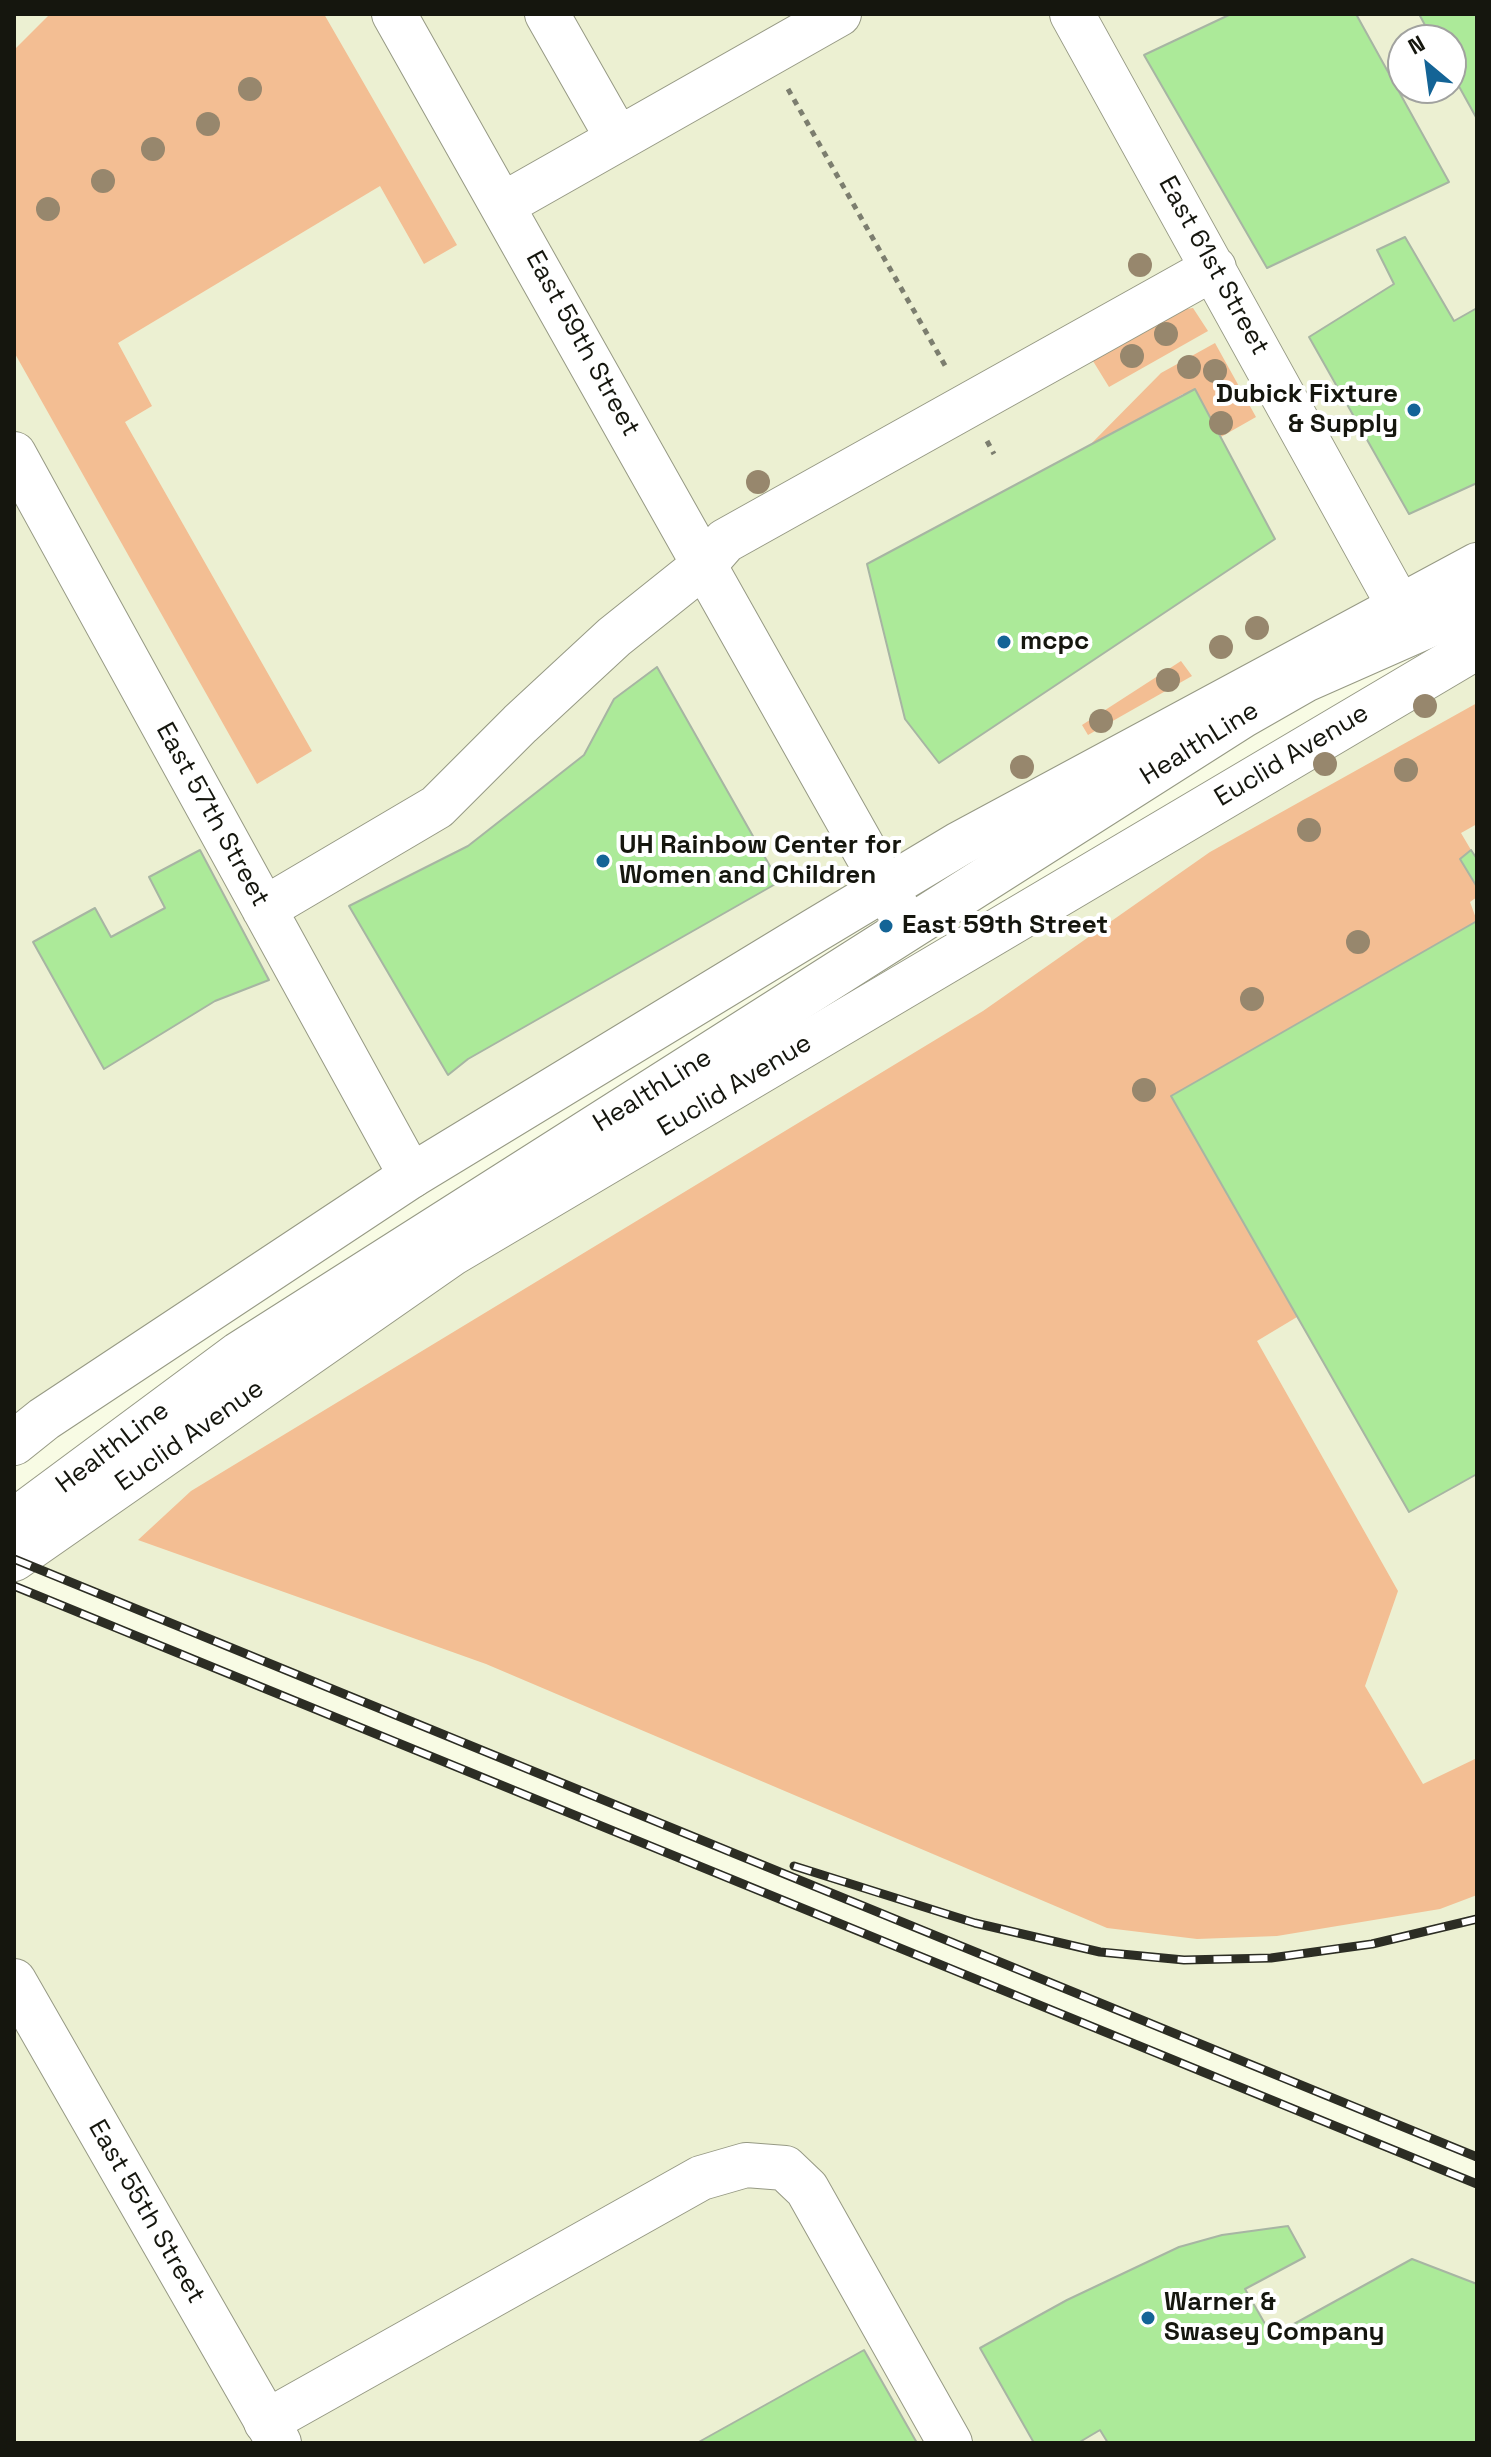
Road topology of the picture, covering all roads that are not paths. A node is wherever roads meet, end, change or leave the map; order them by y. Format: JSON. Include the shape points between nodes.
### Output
{"nodes":[{"id":1,"x":394,"y":14,"type":"edge"},
{"id":2,"x":547,"y":14,"type":"edge"},
{"id":3,"x":839,"y":14,"type":"edge"},
{"id":4,"x":1072,"y":14,"type":"edge"},
{"id":5,"x":618,"y":139,"type":"junction"},
{"id":6,"x":504,"y":204,"type":"junction"},
{"id":7,"x":1214,"y":268,"type":"junction"},
{"id":8,"x":14,"y":454,"type":"edge"},
{"id":9,"x":704,"y":565,"type":"junction"},
{"id":10,"x":1477,"y":565,"type":"edge"},
{"id":11,"x":1398,"y":604,"type":"junction"},
{"id":12,"x":1477,"y":604,"type":"edge"},
{"id":13,"x":1477,"y":647,"type":"edge"},
{"id":14,"x":1305,"y":680,"type":"junction"},
{"id":15,"x":886,"y":888,"type":"junction"},
{"id":16,"x":264,"y":909,"type":"junction"},
{"id":17,"x":909,"y":928,"type":"junction"},
{"id":18,"x":932,"y":969,"type":"junction"},
{"id":19,"x":411,"y":1176,"type":"junction"},
{"id":20,"x":24,"y":1427,"type":"edge"},
{"id":21,"x":14,"y":1521,"type":"edge"},
{"id":22,"x":14,"y":1559,"type":"edge"},
{"id":23,"x":14,"y":1981,"type":"edge"},
{"id":24,"x":272,"y":2432,"type":"edge"},
{"id":25,"x":950,"y":2443,"type":"edge"}],
"edges":[{"from":1,"to":6,"type":"main road","name":"East 59th Street"},
{"from":2,"to":5,"type":"main road"},
{"from":3,"to":5,"type":"main road"},
{"from":4,"to":7,"type":"main road","name":"East 61st Street"},
{"from":5,"to":6,"type":"main road"},
{"from":6,"to":9,"type":"main road","name":"East 59th Street"},
{"from":7,"to":9,"type":"main road","via":[[725,541]]},
{"from":7,"to":11,"type":"main road","name":"East 61st Street"},
{"from":8,"to":16,"type":"main road","name":"East 57th Street"},
{"from":9,"to":15,"type":"main road","name":"East 59th Street"},
{"from":9,"to":16,"type":"main road","via":[[614,637],[437,807]]},
{"from":10,"to":11,"type":"main road"},
{"from":11,"to":14,"type":"main road","name":"HealthLine"},
{"from":11,"to":15,"type":"main road"},
{"from":12,"to":14,"type":"main road","name":"HealthLine"},
{"from":13,"to":18,"type":"main road","name":"Euclid Avenue"},
{"from":14,"to":17,"type":"main road","name":"HealthLine"},
{"from":15,"to":17,"type":"main road","name":"East 59th Street"},
{"from":15,"to":19,"type":"main road"},
{"from":16,"to":19,"type":"main road","name":"East 57th Street"},
{"from":17,"to":18,"type":"main road","name":"East 59th Street"},
{"from":17,"to":21,"type":"main road","name":"HealthLine","via":[[239,1354]]},
{"from":18,"to":22,"type":"main road","name":"Euclid Avenue","via":[[453,1253]]},
{"from":19,"to":20,"type":"main road"},
{"from":23,"to":24,"type":"main road","name":"East 55th Street"},
{"from":24,"to":25,"type":"main road","via":[[701,2178],[746,2165],[785,2168],[807,2189]]}]}
